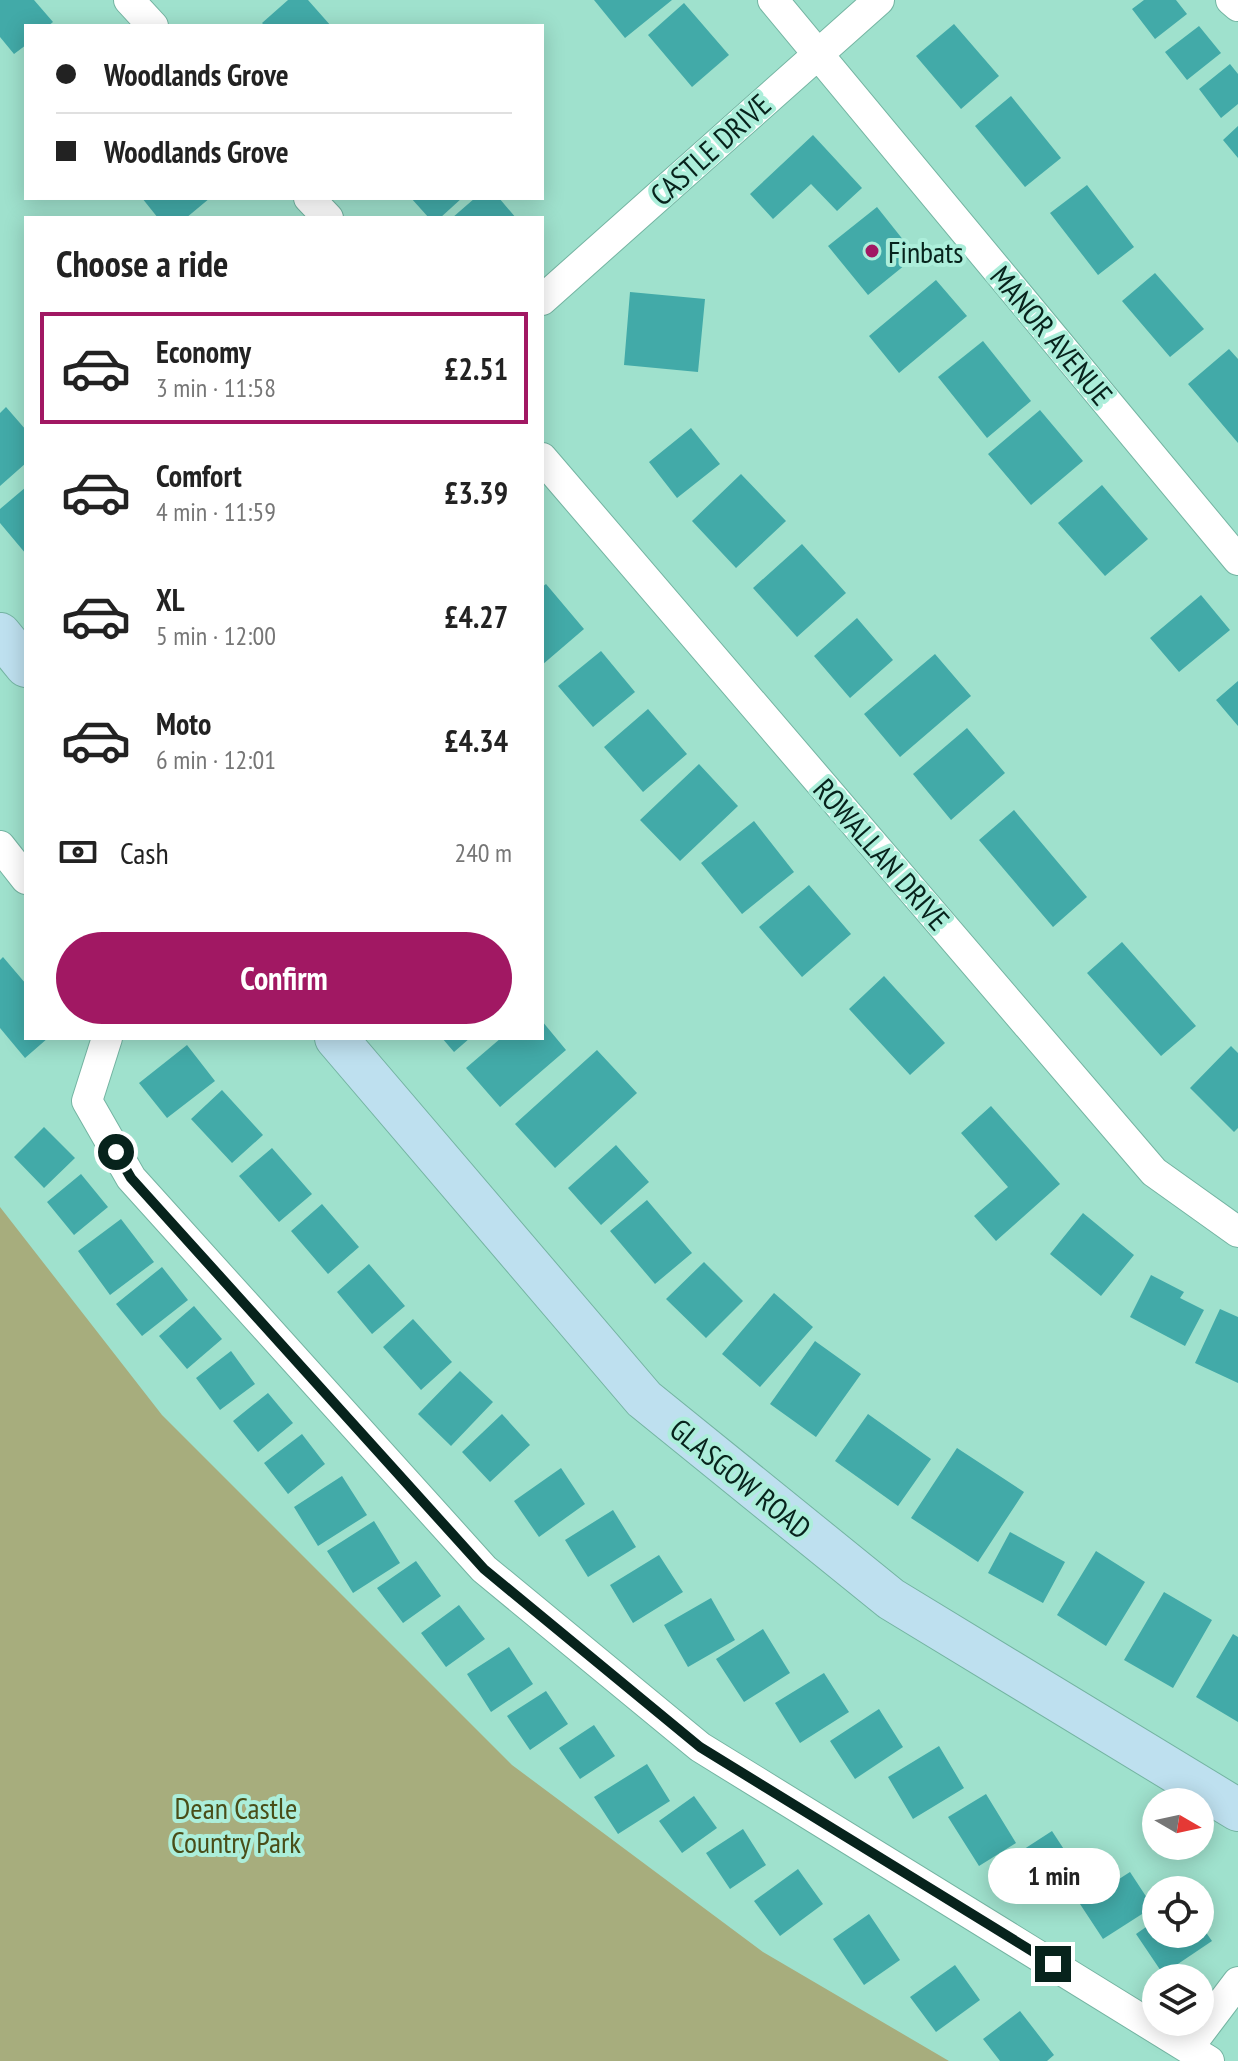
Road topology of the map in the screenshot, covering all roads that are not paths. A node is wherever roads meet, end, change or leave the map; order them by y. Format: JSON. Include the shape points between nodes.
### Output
{"nodes":[{"id":1,"x":129,"y":0,"type":"edge"},
{"id":2,"x":773,"y":0,"type":"edge"},
{"id":3,"x":879,"y":0,"type":"edge"},
{"id":4,"x":1231,"y":0,"type":"edge"},
{"id":5,"x":1238,"y":6,"type":"edge"},
{"id":6,"x":151,"y":24,"type":"edge"},
{"id":7,"x":818,"y":52,"type":"junction"},
{"id":8,"x":311,"y":200,"type":"edge"},
{"id":9,"x":326,"y":216,"type":"edge"},
{"id":10,"x":544,"y":298,"type":"edge"},
{"id":11,"x":544,"y":460,"type":"edge"},
{"id":12,"x":1238,"y":560,"type":"edge"},
{"id":13,"x":0,"y":846,"type":"edge"},
{"id":14,"x":24,"y":876,"type":"edge"},
{"id":15,"x":106,"y":1040,"type":"edge"},
{"id":16,"x":338,"y":1040,"type":"edge"},
{"id":17,"x":1238,"y":1232,"type":"edge"},
{"id":18,"x":1238,"y":1810,"type":"edge"},
{"id":19,"x":1238,"y":1982,"type":"edge"},
{"id":20,"x":1199,"y":2054,"type":"edge"}],
"edges":[{"from":1,"to":6,"type":"street"},
{"from":2,"to":7,"type":"street","name":"MANOR AVENUE"},
{"from":3,"to":7,"type":"street","name":"CASTLE DRIVE"},
{"from":4,"to":5,"type":"street"},
{"from":7,"to":10,"type":"street","name":"CASTLE DRIVE"},
{"from":7,"to":12,"type":"street","name":"MANOR AVENUE"},
{"from":8,"to":9,"type":"street"},
{"from":11,"to":17,"type":"street","name":"ROWALLAN DRIVE","via":[[1154,1172]]},
{"from":13,"to":14,"type":"street"},
{"from":15,"to":20,"type":"street","via":[[87,1101],[131,1178],[484,1569],[700,1747]]},
{"from":16,"to":18,"type":"main road","name":"GLASGOW ROAD","via":[[644,1399],[891,1599]]},
{"from":19,"to":20,"type":"street"}]}
